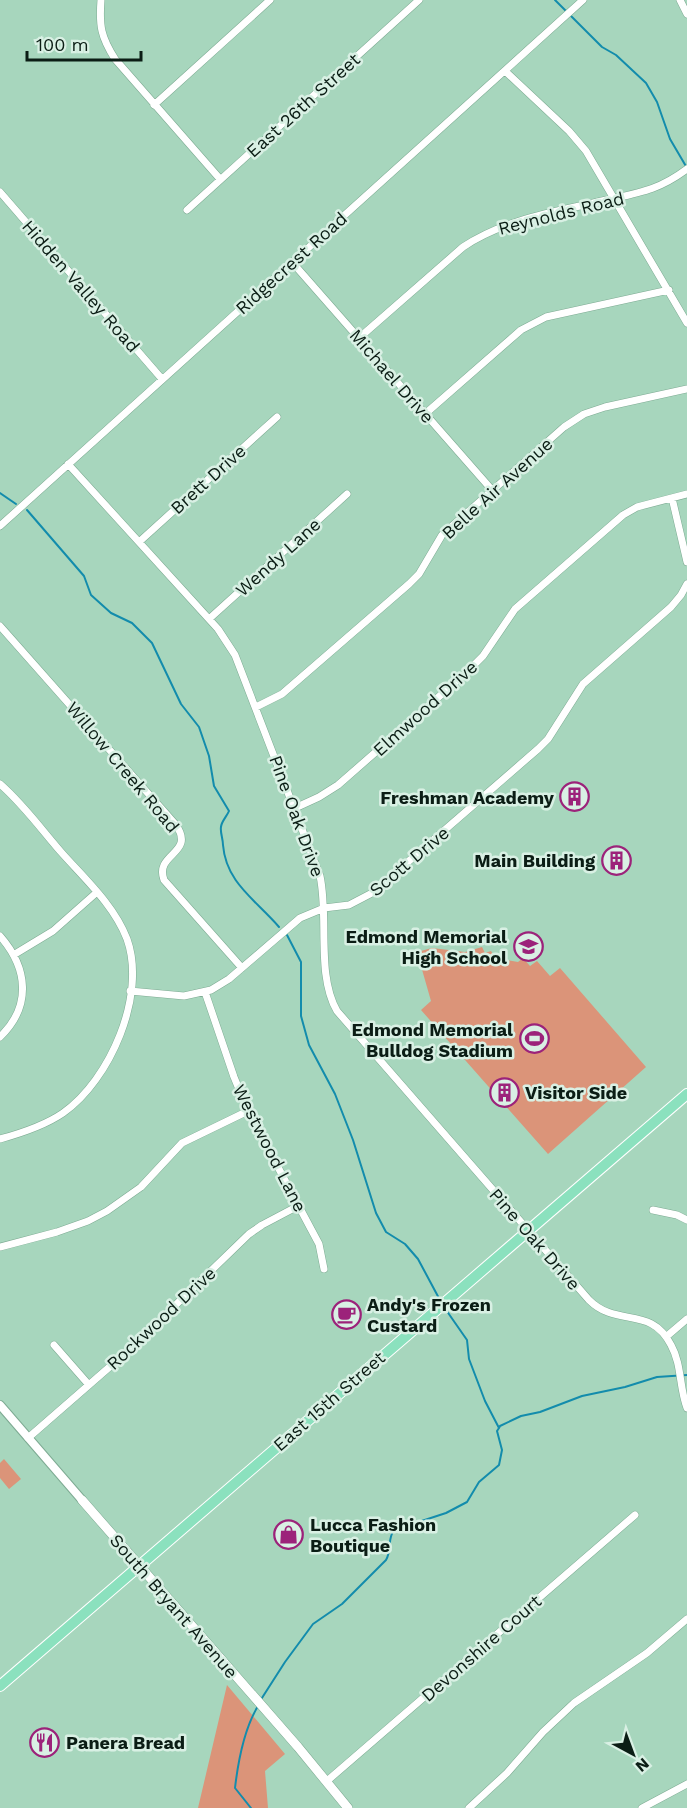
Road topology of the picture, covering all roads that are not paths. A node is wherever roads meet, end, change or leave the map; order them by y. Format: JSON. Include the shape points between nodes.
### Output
{"nodes":[{"id":1,"x":101,"y":0,"type":"edge"},
{"id":2,"x":270,"y":0,"type":"edge"},
{"id":3,"x":419,"y":0,"type":"edge"},
{"id":4,"x":583,"y":0,"type":"edge"},
{"id":5,"x":680,"y":0,"type":"edge"},
{"id":6,"x":687,"y":14,"type":"edge"},
{"id":7,"x":505,"y":70,"type":"junction"},
{"id":8,"x":154,"y":105,"type":"junction"},
{"id":9,"x":687,"y":169,"type":"edge"},
{"id":10,"x":220,"y":179,"type":"junction"},
{"id":11,"x":0,"y":192,"type":"edge"},
{"id":12,"x":615,"y":198,"type":"junction"},
{"id":13,"x":187,"y":210,"type":"dead end"},
{"id":14,"x":292,"y":262,"type":"junction"},
{"id":15,"x":669,"y":290,"type":"junction"},
{"id":16,"x":687,"y":323,"type":"edge"},
{"id":17,"x":359,"y":338,"type":"junction"},
{"id":18,"x":162,"y":379,"type":"junction"},
{"id":19,"x":687,"y":389,"type":"edge"},
{"id":20,"x":425,"y":414,"type":"junction"},
{"id":21,"x":277,"y":417,"type":"dead end"},
{"id":22,"x":68,"y":464,"type":"junction"},
{"id":23,"x":492,"y":490,"type":"junction"},
{"id":24,"x":347,"y":494,"type":"dead end"},
{"id":25,"x":687,"y":494,"type":"edge"},
{"id":26,"x":672,"y":498,"type":"junction"},
{"id":27,"x":0,"y":526,"type":"edge"},
{"id":28,"x":139,"y":542,"type":"junction"},
{"id":29,"x":687,"y":562,"type":"edge"},
{"id":30,"x":687,"y":584,"type":"edge"},
{"id":31,"x":209,"y":619,"type":"junction"},
{"id":32,"x":0,"y":626,"type":"edge"},
{"id":33,"x":256,"y":707,"type":"junction"},
{"id":34,"x":0,"y":784,"type":"edge"},
{"id":35,"x":295,"y":808,"type":"junction"},
{"id":36,"x":96,"y":893,"type":"junction"},
{"id":37,"x":324,"y":908,"type":"junction"},
{"id":38,"x":0,"y":936,"type":"edge"},
{"id":39,"x":15,"y":954,"type":"junction"},
{"id":40,"x":242,"y":968,"type":"junction"},
{"id":41,"x":130,"y":991,"type":"junction"},
{"id":42,"x":205,"y":992,"type":"junction"},
{"id":43,"x":0,"y":1037,"type":"edge"},
{"id":44,"x":687,"y":1094,"type":"edge"},
{"id":45,"x":248,"y":1111,"type":"junction"},
{"id":46,"x":0,"y":1139,"type":"edge"},
{"id":47,"x":298,"y":1206,"type":"junction"},
{"id":48,"x":653,"y":1210,"type":"dead end"},
{"id":49,"x":687,"y":1220,"type":"edge"},
{"id":50,"x":528,"y":1231,"type":"junction"},
{"id":51,"x":0,"y":1247,"type":"edge"},
{"id":52,"x":324,"y":1269,"type":"dead end"},
{"id":53,"x":687,"y":1319,"type":"edge"},
{"id":54,"x":667,"y":1336,"type":"junction"},
{"id":55,"x":54,"y":1345,"type":"dead end"},
{"id":56,"x":89,"y":1385,"type":"junction"},
{"id":57,"x":0,"y":1405,"type":"edge"},
{"id":58,"x":687,"y":1408,"type":"edge"},
{"id":59,"x":28,"y":1438,"type":"junction"},
{"id":60,"x":82,"y":1500,"type":"joint"},
{"id":61,"x":635,"y":1515,"type":"dead end"},
{"id":62,"x":139,"y":1565,"type":"junction"},
{"id":63,"x":687,"y":1619,"type":"edge"},
{"id":64,"x":0,"y":1686,"type":"edge"},
{"id":65,"x":327,"y":1781,"type":"junction"},
{"id":66,"x":687,"y":1784,"type":"edge"},
{"id":67,"x":348,"y":1808,"type":"edge"},
{"id":68,"x":470,"y":1808,"type":"edge"},
{"id":69,"x":642,"y":1808,"type":"edge"}],
"edges":[{"from":1,"to":8,"type":"street","via":[[100,27],[105,44]]},
{"from":2,"to":8,"type":"street"},
{"from":3,"to":10,"type":"street","name":"East 26th Street"},
{"from":4,"to":7,"type":"street","name":"Ridgecrest Road"},
{"from":5,"to":6,"type":"street"},
{"from":7,"to":12,"type":"street","via":[[577,140]]},
{"from":7,"to":14,"type":"street","name":"Ridgecrest Road"},
{"from":8,"to":10,"type":"street"},
{"from":9,"to":12,"type":"street","name":"Reynolds Road","via":[[653,190]]},
{"from":10,"to":13,"type":"street","name":"East 26th Street"},
{"from":11,"to":18,"type":"street","name":"Hidden Valley Road"},
{"from":12,"to":15,"type":"street"},
{"from":12,"to":17,"type":"street","name":"Reynolds Road","via":[[509,224],[479,236]]},
{"from":14,"to":17,"type":"street","name":"Michael Drive"},
{"from":14,"to":18,"type":"street","name":"Ridgecrest Road"},
{"from":15,"to":16,"type":"street"},
{"from":15,"to":20,"type":"street","via":[[546,317],[522,330]]},
{"from":17,"to":20,"type":"street","name":"Michael Drive"},
{"from":18,"to":22,"type":"street","name":"Ridgecrest Road"},
{"from":19,"to":23,"type":"street","name":"Belle Air Avenue","via":[[584,414]]},
{"from":20,"to":23,"type":"street","name":"Michael Drive"},
{"from":21,"to":28,"type":"street","name":"Brett Drive"},
{"from":22,"to":27,"type":"street","name":"Ridgecrest Road"},
{"from":22,"to":28,"type":"street","name":"Pine Oak Drive"},
{"from":23,"to":33,"type":"street","name":"Belle Air Avenue","via":[[442,534],[409,584],[282,694]]},
{"from":24,"to":31,"type":"street","name":"Wendy Lane"},
{"from":25,"to":26,"type":"street","name":"Elmwood Drive"},
{"from":26,"to":29,"type":"street"},
{"from":26,"to":35,"type":"street","name":"Elmwood Drive","via":[[622,515],[515,609],[483,656],[466,673],[338,784]]},
{"from":28,"to":31,"type":"street","name":"Pine Oak Drive"},
{"from":30,"to":37,"type":"street","name":"Scott Drive","via":[[671,607],[583,684],[538,749],[372,893],[349,905]]},
{"from":31,"to":33,"type":"street","name":"Pine Oak Drive","via":[[235,655]]},
{"from":32,"to":40,"type":"street","name":"Willow Creek Road","via":[[176,825],[182,842],[164,862],[164,880]]},
{"from":33,"to":35,"type":"street","name":"Pine Oak Drive"},
{"from":34,"to":36,"type":"street"},
{"from":35,"to":37,"type":"street","name":"Pine Oak Drive","via":[[320,876]]},
{"from":36,"to":39,"type":"street","via":[[52,931]]},
{"from":36,"to":41,"type":"street","via":[[118,920],[126,938],[131,957]]},
{"from":37,"to":40,"type":"street","name":"Scott Drive","via":[[300,918]]},
{"from":37,"to":50,"type":"street","name":"Pine Oak Drive","via":[[327,977],[337,1011]]},
{"from":38,"to":39,"type":"street"},
{"from":39,"to":43,"type":"street","via":[[22,981],[20,1005]]},
{"from":40,"to":42,"type":"street","name":"Scott Drive"},
{"from":41,"to":42,"type":"street","name":"Scott Drive","via":[[184,996]]},
{"from":41,"to":46,"type":"street","via":[[114,1051],[93,1085],[75,1104],[51,1120]]},
{"from":42,"to":45,"type":"street","name":"Westwood Lane"},
{"from":44,"to":50,"type":"main road","name":"East 15th Street"},
{"from":45,"to":47,"type":"street","name":"Westwood Lane"},
{"from":45,"to":51,"type":"street","via":[[182,1143],[141,1187],[107,1211],[57,1232]]},
{"from":47,"to":52,"type":"street","name":"Westwood Lane","via":[[319,1244]]},
{"from":47,"to":56,"type":"street","name":"Rockwood Drive","via":[[249,1234]]},
{"from":48,"to":49,"type":"street"},
{"from":50,"to":54,"type":"street","name":"Pine Oak Drive","via":[[600,1310],[638,1318]]},
{"from":50,"to":62,"type":"main road","name":"East 15th Street"},
{"from":53,"to":54,"type":"street"},
{"from":54,"to":58,"type":"street","via":[[679,1364]]},
{"from":55,"to":56,"type":"street"},
{"from":56,"to":59,"type":"street","name":"Rockwood Drive"},
{"from":57,"to":59,"type":"street","name":"South Bryant Avenue"},
{"from":59,"to":60,"type":"street","name":"South Bryant Avenue"},
{"from":60,"to":62,"type":"main road","name":"South Bryant Avenue"},
{"from":61,"to":65,"type":"street","name":"Devonshire Court"},
{"from":62,"to":64,"type":"main road","name":"East 15th Street"},
{"from":62,"to":65,"type":"main road","name":"South Bryant Avenue"},
{"from":63,"to":68,"type":"street","via":[[647,1653],[574,1703]]},
{"from":65,"to":67,"type":"main road","name":"South Bryant Avenue"},
{"from":66,"to":69,"type":"street"}]}
